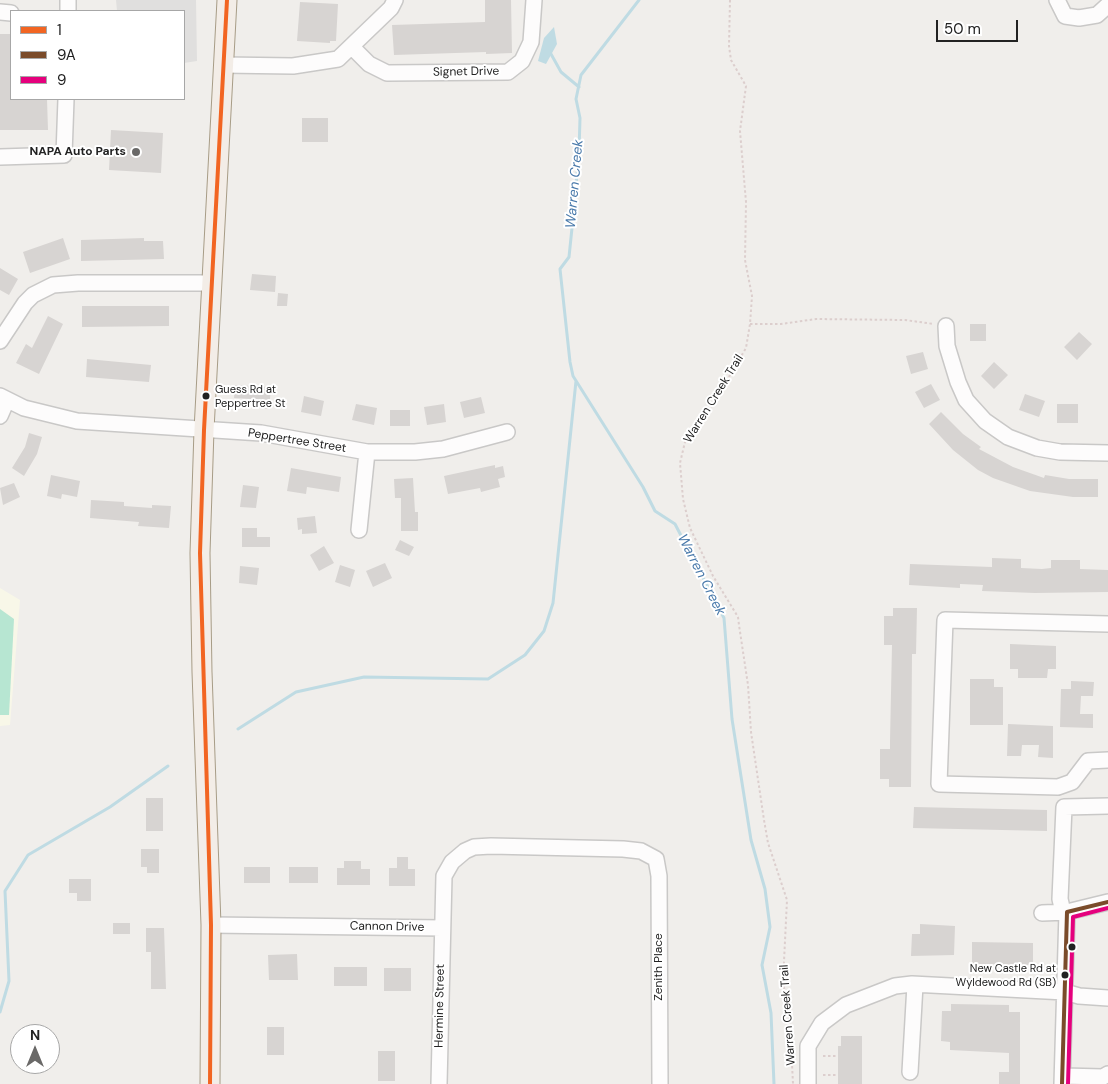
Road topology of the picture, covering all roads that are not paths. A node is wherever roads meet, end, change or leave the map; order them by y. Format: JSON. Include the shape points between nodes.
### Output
{"nodes":[{"id":1,"x":227,"y":0,"type":"edge"},
{"id":2,"x":395,"y":0,"type":"edge"},
{"id":3,"x":534,"y":0,"type":"edge"},
{"id":4,"x":1057,"y":0,"type":"edge"},
{"id":5,"x":1108,"y":5,"type":"edge"},
{"id":6,"x":352,"y":47,"type":"junction"},
{"id":7,"x":223,"y":65,"type":"junction"},
{"id":8,"x":66,"y":100,"type":"edge"},
{"id":9,"x":0,"y":157,"type":"edge"},
{"id":10,"x":213,"y":283,"type":"junction"},
{"id":11,"x":946,"y":326,"type":"road end"},
{"id":12,"x":0,"y":341,"type":"edge"},
{"id":13,"x":4,"y":398,"type":"edge"},
{"id":14,"x":0,"y":416,"type":"edge"},
{"id":15,"x":204,"y":430,"type":"junction"},
{"id":16,"x":507,"y":432,"type":"dead end"},
{"id":17,"x":367,"y":452,"type":"junction"},
{"id":18,"x":1108,"y":453,"type":"edge"},
{"id":19,"x":359,"y":530,"type":"dead end"},
{"id":20,"x":1108,"y":624,"type":"edge"},
{"id":21,"x":1108,"y":760,"type":"edge"},
{"id":22,"x":1058,"y":787,"type":"junction"},
{"id":23,"x":1108,"y":806,"type":"edge"},
{"id":24,"x":1064,"y":808,"type":"junction"},
{"id":25,"x":650,"y":854,"type":"joint"},
{"id":26,"x":1108,"y":902,"type":"edge"},
{"id":27,"x":1065,"y":912,"type":"junction"},
{"id":28,"x":1042,"y":913,"type":"dead end"},
{"id":29,"x":211,"y":925,"type":"junction"},
{"id":30,"x":442,"y":928,"type":"junction"},
{"id":31,"x":914,"y":985,"type":"junction"},
{"id":32,"x":1065,"y":992,"type":"junction"},
{"id":33,"x":1108,"y":998,"type":"edge"},
{"id":34,"x":910,"y":1072,"type":"dead end"},
{"id":35,"x":1108,"y":1074,"type":"edge"},
{"id":36,"x":1062,"y":1080,"type":"edge"},
{"id":37,"x":210,"y":1084,"type":"edge"},
{"id":38,"x":439,"y":1084,"type":"edge"},
{"id":39,"x":660,"y":1084,"type":"edge"},
{"id":40,"x":808,"y":1084,"type":"edge"}],
"edges":[{"from":1,"to":7,"type":"main road"},
{"from":2,"to":6,"type":"street"},
{"from":3,"to":6,"type":"street","name":"Signet Drive","via":[[531,42],[522,61],[508,72],[387,73],[369,64]]},
{"from":4,"to":5,"type":"street","via":[[1065,16],[1079,18],[1097,15]]},
{"from":6,"to":7,"type":"street","via":[[338,59],[316,64]]},
{"from":7,"to":10,"type":"main road"},
{"from":8,"to":9,"type":"street","via":[[64,155]]},
{"from":10,"to":12,"type":"street","via":[[78,283],[52,286],[33,295],[25,303]]},
{"from":10,"to":15,"type":"main road"},
{"from":11,"to":18,"type":"street","via":[[947,346],[958,382],[966,400],[989,424],[1008,437],[1037,448]]},
{"from":13,"to":14,"type":"street"},
{"from":13,"to":15,"type":"street","name":"Peppertree Street","via":[[24,408],[77,421]]},
{"from":15,"to":17,"type":"street","name":"Peppertree Street","via":[[261,433]]},
{"from":15,"to":29,"type":"main road","via":[[200,553]]},
{"from":16,"to":17,"type":"street","name":"Peppertree Street","via":[[443,449]]},
{"from":17,"to":19,"type":"street"},
{"from":20,"to":22,"type":"street","via":[[945,620],[939,784]]},
{"from":21,"to":22,"type":"street","via":[[1088,761],[1072,782]]},
{"from":22,"to":24,"type":"street"},
{"from":23,"to":24,"type":"street"},
{"from":24,"to":27,"type":"street","via":[[1060,899]]},
{"from":25,"to":30,"type":"street","name":"Cannon Drive","via":[[623,849],[474,847],[458,855],[447,869]]},
{"from":25,"to":39,"type":"street","name":"Zenith Place","via":[[656,859],[659,876]]},
{"from":26,"to":27,"type":"street"},
{"from":27,"to":28,"type":"street"},
{"from":27,"to":32,"type":"street"},
{"from":29,"to":30,"type":"street","name":"Cannon Drive"},
{"from":29,"to":37,"type":"main road"},
{"from":30,"to":38,"type":"street","name":"Hermine Street"},
{"from":31,"to":32,"type":"street"},
{"from":31,"to":34,"type":"street"},
{"from":31,"to":40,"type":"street","via":[[895,986],[856,1001],[822,1023],[808,1046]]},
{"from":32,"to":33,"type":"street"},
{"from":32,"to":36,"type":"street"},
{"from":35,"to":36,"type":"street"}]}
